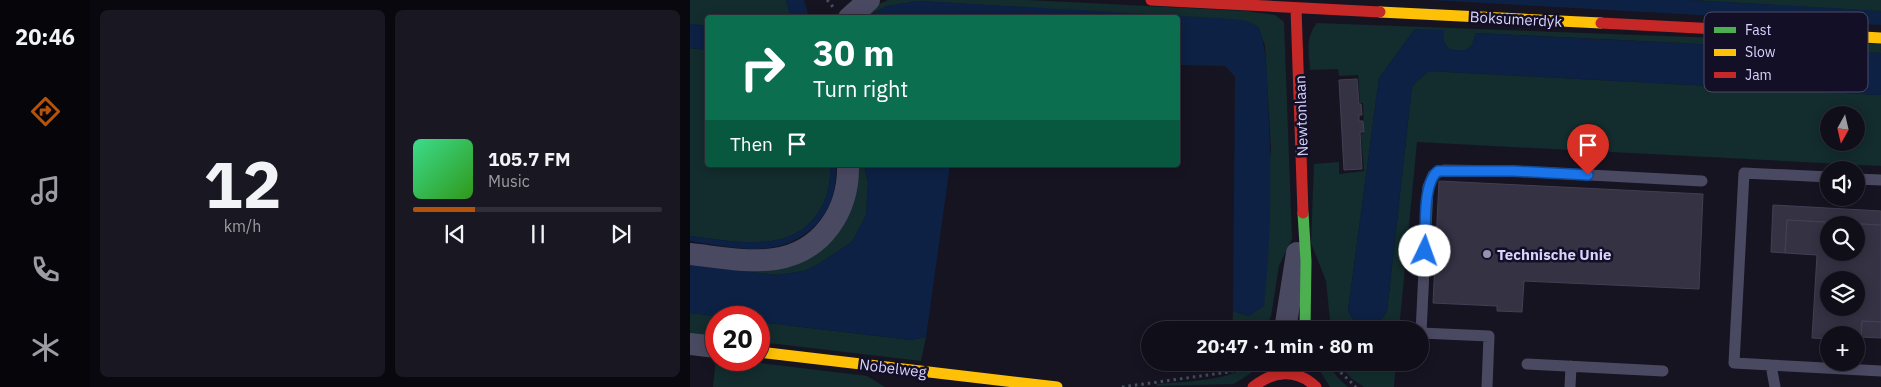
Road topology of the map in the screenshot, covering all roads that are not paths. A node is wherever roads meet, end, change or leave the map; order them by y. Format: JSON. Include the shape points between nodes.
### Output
{"nodes":[{"id":1,"x":869,"y":0,"type":"edge"},
{"id":2,"x":1151,"y":0,"type":"edge"},
{"id":3,"x":1405,"y":0,"type":"edge"},
{"id":4,"x":1296,"y":8,"type":"junction"},
{"id":5,"x":1402,"y":13,"type":"junction"},
{"id":6,"x":852,"y":15,"type":"edge"},
{"id":7,"x":1704,"y":29,"type":"edge"},
{"id":8,"x":1868,"y":37,"type":"edge"},
{"id":9,"x":1881,"y":38,"type":"edge"},
{"id":10,"x":848,"y":167,"type":"edge"},
{"id":11,"x":1820,"y":177,"type":"edge"},
{"id":12,"x":1865,"y":179,"type":"edge"},
{"id":13,"x":1881,"y":180,"type":"edge"},
{"id":14,"x":1702,"y":182,"type":"dead end"},
{"id":15,"x":1303,"y":225,"type":"junction"},
{"id":16,"x":690,"y":254,"type":"edge"},
{"id":17,"x":1287,"y":321,"type":"edge"},
{"id":18,"x":1305,"y":321,"type":"edge"},
{"id":19,"x":690,"y":344,"type":"edge"},
{"id":20,"x":705,"y":346,"type":"edge"},
{"id":21,"x":770,"y":354,"type":"edge"},
{"id":22,"x":1527,"y":364,"type":"dead end"},
{"id":23,"x":1771,"y":365,"type":"junction"},
{"id":24,"x":1571,"y":366,"type":"junction"},
{"id":25,"x":1274,"y":371,"type":"edge"},
{"id":26,"x":1285,"y":371,"type":"edge"},
{"id":27,"x":1663,"y":371,"type":"dead end"},
{"id":28,"x":1881,"y":371,"type":"edge"},
{"id":29,"x":1306,"y":375,"type":"edge"},
{"id":30,"x":904,"y":378,"type":"edge"},
{"id":31,"x":1057,"y":387,"type":"edge"},
{"id":32,"x":1253,"y":387,"type":"edge"},
{"id":33,"x":1487,"y":387,"type":"edge"},
{"id":34,"x":1570,"y":387,"type":"edge"},
{"id":35,"x":1775,"y":387,"type":"edge"}],
"edges":[{"from":1,"to":6,"type":"street"},
{"from":2,"to":4,"type":"street","name":"Boksumerdyk"},
{"from":3,"to":5,"type":"lane"},
{"from":4,"to":5,"type":"street","name":"Boksumerdyk"},
{"from":4,"to":15,"type":"street","name":"Newtonlaan"},
{"from":5,"to":7,"type":"street","name":"Boksumerdyk"},
{"from":8,"to":9,"type":"street","name":"Boksumerdyk"},
{"from":10,"to":16,"type":"street","via":[[845,198],[839,214],[829,228],[804,250],[775,259],[752,260]]},
{"from":11,"to":23,"type":"lane","via":[[1744,173],[1734,363]]},
{"from":12,"to":13,"type":"lane"},
{"from":14,"to":33,"type":"lane","via":[[1513,171],[1444,170],[1433,175],[1428,187],[1421,333],[1489,336]]},
{"from":15,"to":17,"type":"street","name":"Newtonlaan"},
{"from":15,"to":18,"type":"street","name":"Newtonlaan"},
{"from":19,"to":20,"type":"street"},
{"from":21,"to":30,"type":"street","name":"Nobelweg"},
{"from":22,"to":24,"type":"lane"},
{"from":23,"to":28,"type":"lane"},
{"from":23,"to":35,"type":"lane"},
{"from":24,"to":27,"type":"lane"},
{"from":24,"to":34,"type":"lane"},
{"from":25,"to":32,"type":"street"},
{"from":26,"to":29,"type":"street"},
{"from":30,"to":31,"type":"street","name":"Nobelweg"}]}
